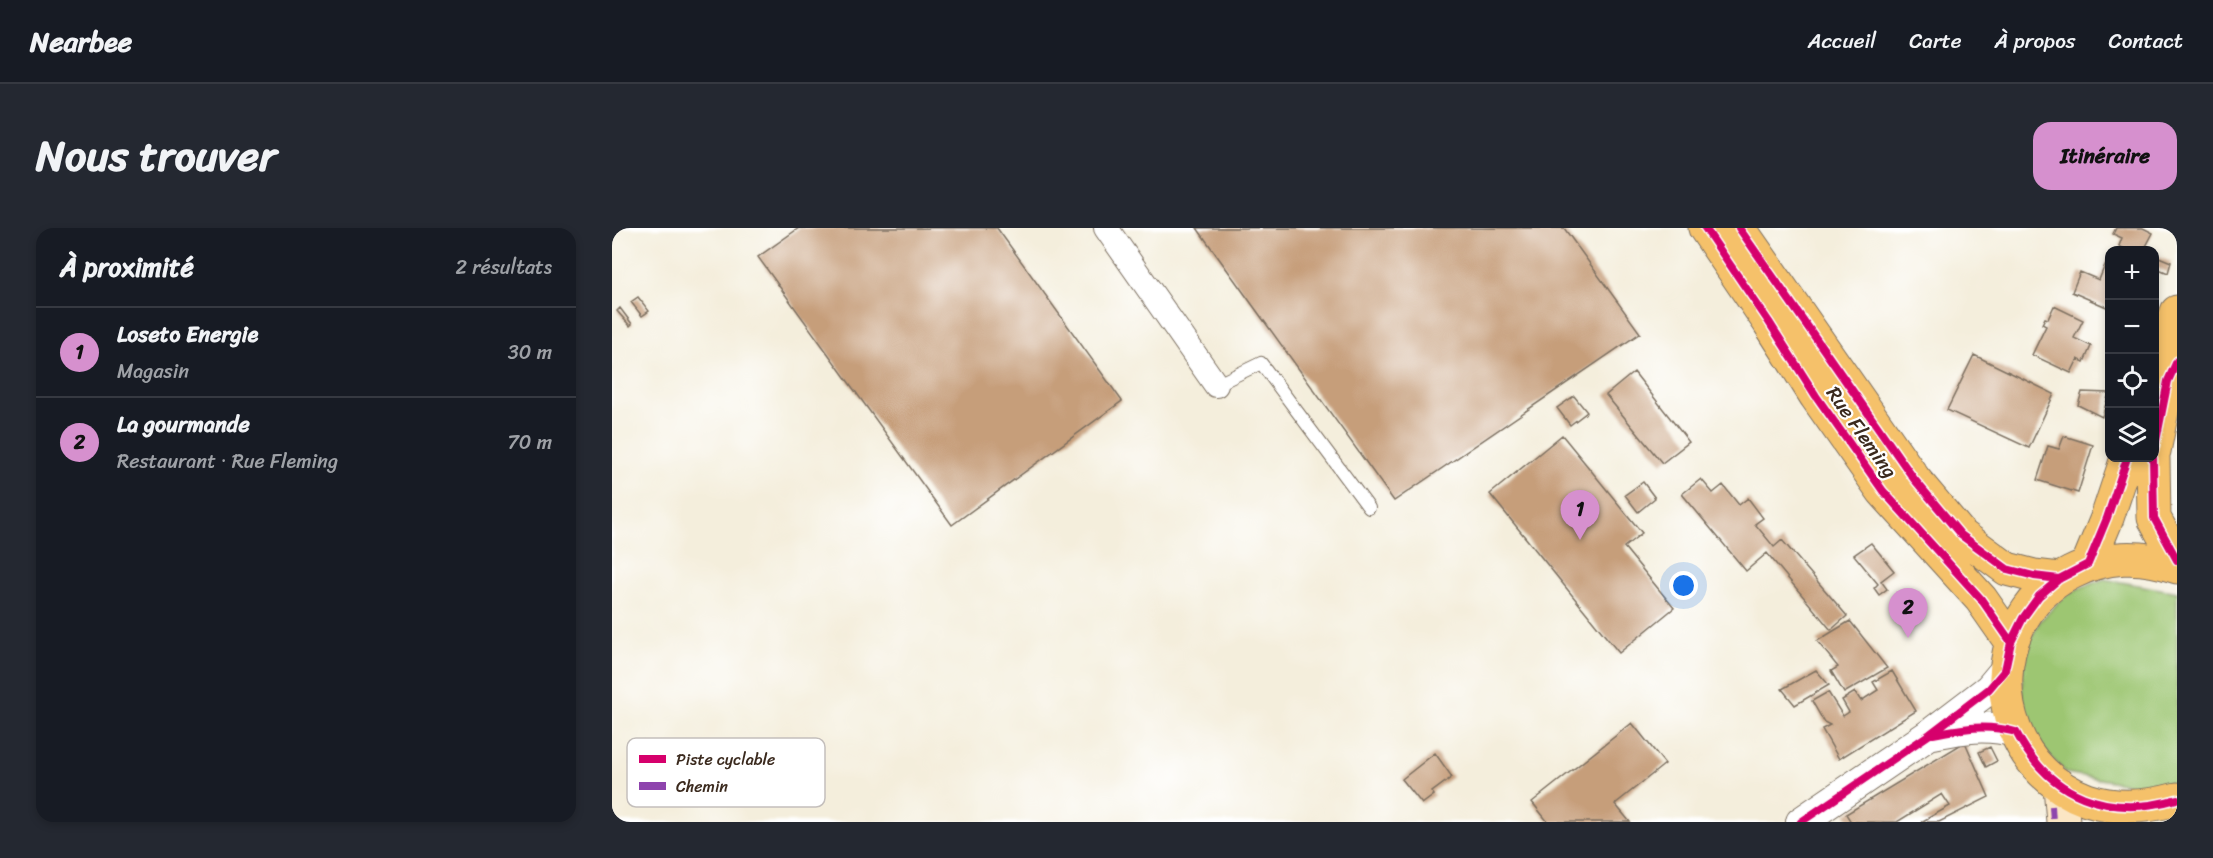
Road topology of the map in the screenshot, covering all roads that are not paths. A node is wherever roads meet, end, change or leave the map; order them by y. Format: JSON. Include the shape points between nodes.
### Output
{"nodes":[{"id":1,"x":1106,"y":228,"type":"edge"},
{"id":2,"x":1705,"y":228,"type":"edge"},
{"id":3,"x":1739,"y":228,"type":"edge"},
{"id":4,"x":2177,"y":312,"type":"edge"},
{"id":5,"x":2177,"y":361,"type":"edge"},
{"id":6,"x":2159,"y":363,"type":"edge"},
{"id":7,"x":1216,"y":385,"type":"joint"},
{"id":8,"x":2159,"y":426,"type":"edge"},
{"id":9,"x":2126,"y":462,"type":"edge"},
{"id":10,"x":2153,"y":462,"type":"edge"},
{"id":11,"x":1369,"y":508,"type":"dead end"},
{"id":12,"x":2177,"y":560,"type":"edge"},
{"id":13,"x":2177,"y":567,"type":"edge"},
{"id":14,"x":2074,"y":572,"type":"junction"},
{"id":15,"x":2008,"y":656,"type":"junction"},
{"id":16,"x":2016,"y":732,"type":"junction"},
{"id":17,"x":1930,"y":734,"type":"junction"},
{"id":18,"x":2060,"y":786,"type":"junction"},
{"id":19,"x":2177,"y":799,"type":"edge"},
{"id":20,"x":2140,"y":814,"type":"edge"},
{"id":21,"x":1801,"y":822,"type":"edge"},
{"id":22,"x":2063,"y":822,"type":"edge"}],
"edges":[{"from":1,"to":7,"type":"street"},
{"from":2,"to":15,"type":"main road","name":"Rue Fleming","via":[[1883,491],[1981,599]]},
{"from":3,"to":14,"type":"main road","name":"Rue Fleming","via":[[1914,479],[1960,535],[2007,569],[2034,576]]},
{"from":4,"to":6,"type":"main road"},
{"from":5,"to":8,"type":"main road","via":[[2168,381]]},
{"from":7,"to":11,"type":"lane","via":[[1261,363]]},
{"from":9,"to":14,"type":"main road","via":[[2107,518]]},
{"from":10,"to":12,"type":"main road","via":[[2154,518]]},
{"from":13,"to":14,"type":"main road","via":[[2135,557],[2111,559]]},
{"from":14,"to":15,"type":"main road","via":[[2039,596],[2023,618]]},
{"from":15,"to":16,"type":"main road","via":[[2005,692]]},
{"from":15,"to":17,"type":"street","via":[[1989,688]]},
{"from":16,"to":17,"type":"street","via":[[1974,726]]},
{"from":16,"to":18,"type":"main road","via":[[2036,764]]},
{"from":17,"to":21,"type":"street"},
{"from":18,"to":20,"type":"main road","via":[[2087,800]]},
{"from":18,"to":22,"type":"main road"},
{"from":19,"to":20,"type":"main road"}]}
